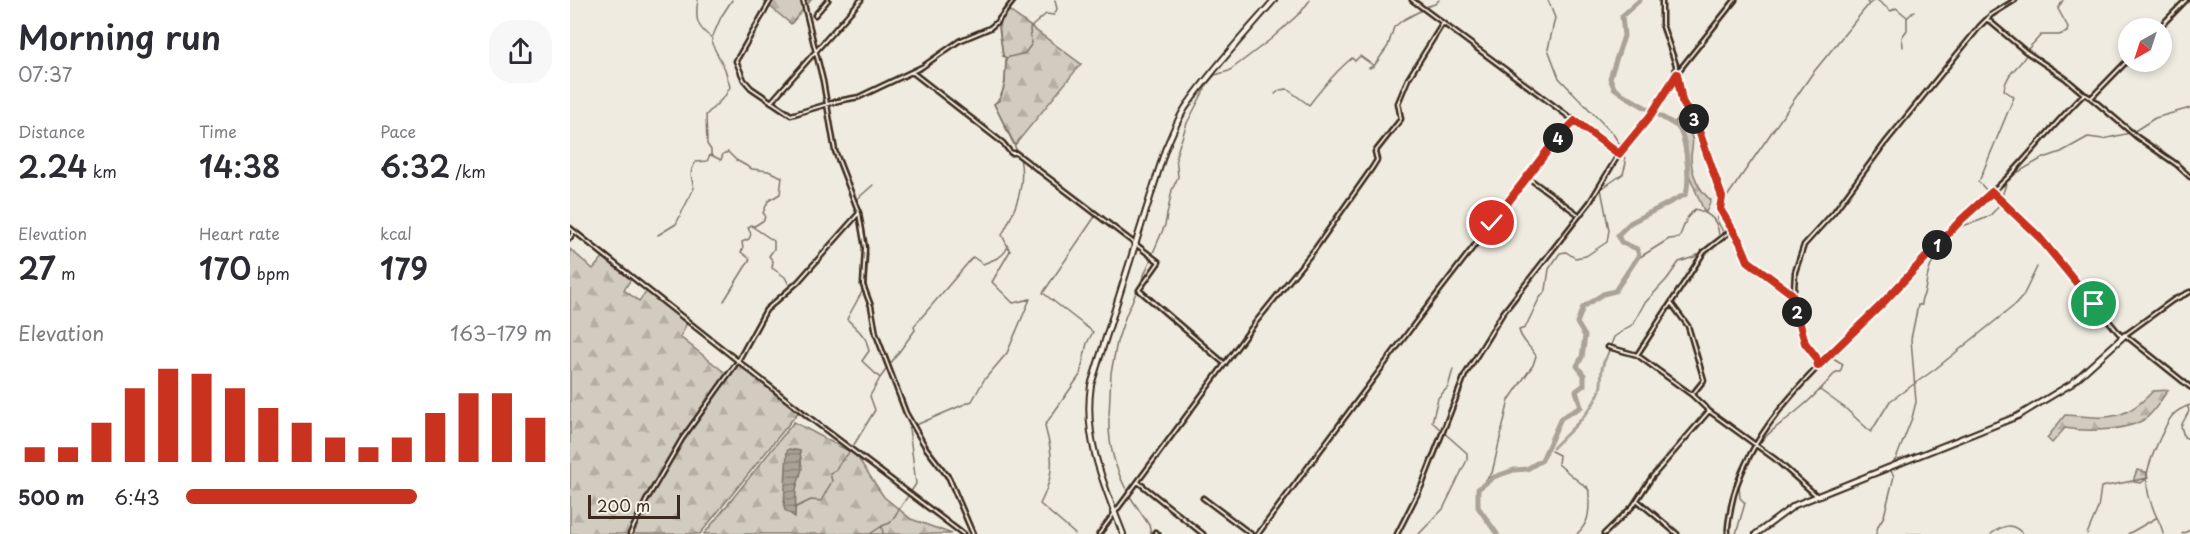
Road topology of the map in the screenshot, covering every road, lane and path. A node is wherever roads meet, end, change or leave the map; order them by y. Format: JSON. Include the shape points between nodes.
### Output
{"nodes":[{"id":1,"x":771,"y":0,"type":"edge"},
{"id":2,"x":803,"y":0,"type":"edge"},
{"id":3,"x":828,"y":0,"type":"edge"},
{"id":4,"x":861,"y":0,"type":"edge"},
{"id":5,"x":1014,"y":0,"type":"edge"},
{"id":6,"x":1274,"y":0,"type":"edge"},
{"id":7,"x":1412,"y":0,"type":"edge"},
{"id":8,"x":1662,"y":0,"type":"edge"},
{"id":9,"x":1735,"y":0,"type":"edge"},
{"id":10,"x":2015,"y":0,"type":"edge"},
{"id":11,"x":2186,"y":0,"type":"edge"},
{"id":12,"x":815,"y":15,"type":"dead end"},
{"id":13,"x":2169,"y":18,"type":"edge"},
{"id":14,"x":1986,"y":19,"type":"junction"},
{"id":15,"x":1443,"y":23,"type":"junction"},
{"id":16,"x":816,"y":51,"type":"junction"},
{"id":17,"x":2118,"y":71,"type":"edge"},
{"id":18,"x":912,"y":72,"type":"junction"},
{"id":19,"x":1677,"y":74,"type":"junction"},
{"id":20,"x":2086,"y":94,"type":"junction"},
{"id":21,"x":2091,"y":99,"type":"junction"},
{"id":22,"x":771,"y":102,"type":"junction"},
{"id":23,"x":828,"y":104,"type":"junction"},
{"id":24,"x":1575,"y":121,"type":"junction"},
{"id":25,"x":1619,"y":154,"type":"junction"},
{"id":26,"x":1527,"y":177,"type":"junction"},
{"id":27,"x":2190,"y":177,"type":"edge"},
{"id":28,"x":1992,"y":192,"type":"junction"},
{"id":29,"x":859,"y":213,"type":"junction"},
{"id":30,"x":1579,"y":215,"type":"junction"},
{"id":31,"x":570,"y":228,"type":"edge"},
{"id":32,"x":1732,"y":230,"type":"junction"},
{"id":33,"x":574,"y":231,"type":"junction"},
{"id":34,"x":570,"y":238,"type":"edge"},
{"id":35,"x":1135,"y":244,"type":"junction"},
{"id":36,"x":2190,"y":292,"type":"edge"},
{"id":37,"x":1792,"y":294,"type":"junction"},
{"id":38,"x":1671,"y":303,"type":"junction"},
{"id":39,"x":2123,"y":336,"type":"junction"},
{"id":40,"x":1608,"y":347,"type":"dead end"},
{"id":41,"x":1637,"y":355,"type":"junction"},
{"id":42,"x":738,"y":361,"type":"junction"},
{"id":43,"x":1225,"y":363,"type":"junction"},
{"id":44,"x":1818,"y":366,"type":"junction"},
{"id":45,"x":2190,"y":387,"type":"edge"},
{"id":46,"x":1692,"y":395,"type":"junction"},
{"id":47,"x":1709,"y":411,"type":"junction"},
{"id":48,"x":1756,"y":445,"type":"junction"},
{"id":49,"x":1138,"y":482,"type":"junction"},
{"id":50,"x":1817,"y":496,"type":"junction"},
{"id":51,"x":1203,"y":498,"type":"dead end"},
{"id":52,"x":1637,"y":500,"type":"junction"},
{"id":53,"x":1115,"y":513,"type":"junction"},
{"id":54,"x":630,"y":534,"type":"edge"},
{"id":55,"x":963,"y":534,"type":"edge"},
{"id":56,"x":973,"y":534,"type":"edge"},
{"id":57,"x":1099,"y":534,"type":"edge"},
{"id":58,"x":1123,"y":534,"type":"edge"},
{"id":59,"x":1203,"y":534,"type":"edge"},
{"id":60,"x":1251,"y":534,"type":"edge"},
{"id":61,"x":1258,"y":534,"type":"edge"},
{"id":62,"x":1397,"y":534,"type":"edge"},
{"id":63,"x":1604,"y":534,"type":"edge"},
{"id":64,"x":1677,"y":534,"type":"edge"},
{"id":65,"x":1728,"y":534,"type":"edge"},
{"id":66,"x":1756,"y":534,"type":"edge"}],
"edges":[{"from":1,"to":22,"type":"street","via":[[736,61],[744,80]]},
{"from":2,"to":16,"type":"street"},
{"from":3,"to":12,"type":"street"},
{"from":4,"to":16,"type":"street"},
{"from":5,"to":18,"type":"street","via":[[990,28],[958,41]]},
{"from":6,"to":35,"type":"main road","via":[[1186,106],[1165,150]]},
{"from":7,"to":15,"type":"street"},
{"from":8,"to":19,"type":"street","via":[[1662,24]]},
{"from":9,"to":19,"type":"street"},
{"from":10,"to":14,"type":"street"},
{"from":11,"to":13,"type":"street"},
{"from":14,"to":20,"type":"street"},
{"from":14,"to":37,"type":"street","via":[[1804,245]]},
{"from":15,"to":24,"type":"street"},
{"from":15,"to":43,"type":"street","via":[[1408,79],[1398,103],[1401,119],[1375,152],[1377,160],[1372,168],[1315,249]]},
{"from":16,"to":22,"type":"street"},
{"from":16,"to":23,"type":"street"},
{"from":17,"to":21,"type":"street"},
{"from":18,"to":23,"type":"street","via":[[859,97]]},
{"from":18,"to":35,"type":"street","via":[[1011,153],[1050,177]]},
{"from":19,"to":25,"type":"street","via":[[1651,115]]},
{"from":19,"to":32,"type":"street","via":[[1682,101],[1699,131],[1722,197],[1720,209]]},
{"from":20,"to":21,"type":"street"},
{"from":20,"to":28,"type":"street"},
{"from":21,"to":27,"type":"street"},
{"from":22,"to":23,"type":"street","via":[[791,115]]},
{"from":23,"to":29,"type":"street","via":[[835,151]]},
{"from":24,"to":25,"type":"street"},
{"from":24,"to":26,"type":"street"},
{"from":25,"to":30,"type":"street"},
{"from":26,"to":30,"type":"street"},
{"from":26,"to":61,"type":"street"},
{"from":28,"to":39,"type":"street","via":[[2039,237]]},
{"from":28,"to":44,"type":"street"},
{"from":29,"to":42,"type":"street","via":[[798,282],[766,310]]},
{"from":29,"to":56,"type":"street","via":[[865,248],[863,285],[880,347],[908,417],[948,478]]},
{"from":30,"to":62,"type":"street","via":[[1503,313],[1465,375],[1422,485]]},
{"from":31,"to":33,"type":"street"},
{"from":32,"to":37,"type":"street","via":[[1748,261]]},
{"from":32,"to":38,"type":"street","via":[[1704,252]]},
{"from":33,"to":34,"type":"street"},
{"from":33,"to":42,"type":"street"},
{"from":35,"to":43,"type":"street","via":[[1159,262],[1139,290]]},
{"from":35,"to":53,"type":"main road","via":[[1089,401],[1092,444]]},
{"from":36,"to":39,"type":"street"},
{"from":37,"to":44,"type":"street","via":[[1805,343]]},
{"from":38,"to":41,"type":"street"},
{"from":38,"to":46,"type":"street","via":[[1688,326],[1704,380]]},
{"from":39,"to":45,"type":"street"},
{"from":39,"to":50,"type":"main road","via":[[2071,384],[2018,416]]},
{"from":40,"to":41,"type":"street"},
{"from":41,"to":46,"type":"street"},
{"from":42,"to":54,"type":"street","via":[[682,438]]},
{"from":42,"to":55,"type":"street"},
{"from":43,"to":49,"type":"street"},
{"from":44,"to":48,"type":"street"},
{"from":46,"to":47,"type":"street"},
{"from":47,"to":48,"type":"street"},
{"from":47,"to":52,"type":"street"},
{"from":48,"to":50,"type":"street"},
{"from":48,"to":65,"type":"street","via":[[1734,494]]},
{"from":49,"to":53,"type":"street"},
{"from":49,"to":59,"type":"street"},
{"from":50,"to":66,"type":"main road","via":[[1795,505]]},
{"from":51,"to":60,"type":"street"},
{"from":52,"to":63,"type":"street"},
{"from":52,"to":64,"type":"street"},
{"from":53,"to":57,"type":"street"},
{"from":53,"to":58,"type":"main road"}]}
